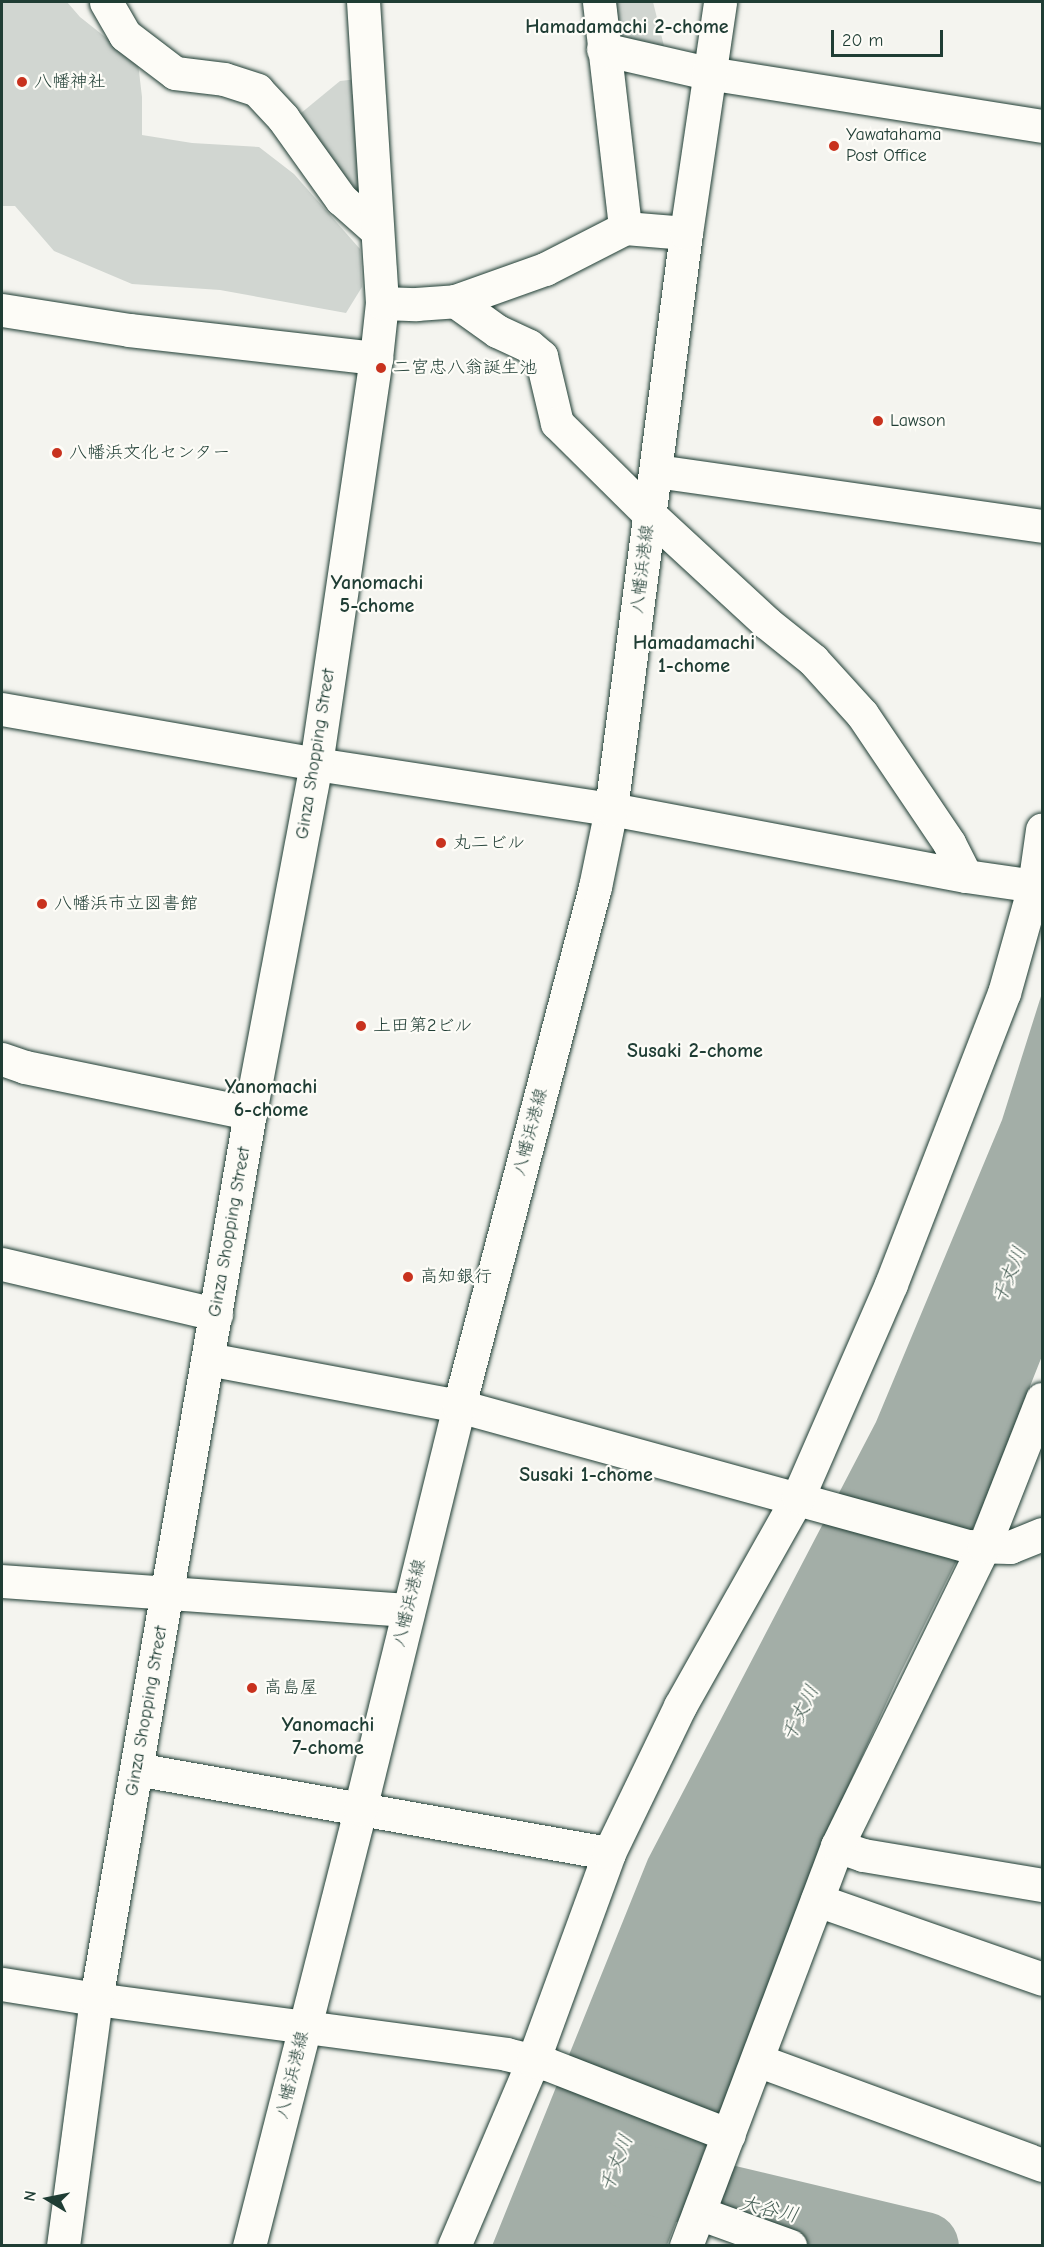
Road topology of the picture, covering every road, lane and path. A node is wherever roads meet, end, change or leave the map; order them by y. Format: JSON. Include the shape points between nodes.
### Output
{"nodes":[{"id":1,"x":106,"y":2,"type":"edge"},
{"id":2,"x":363,"y":2,"type":"edge"},
{"id":3,"x":599,"y":2,"type":"edge"},
{"id":4,"x":720,"y":2,"type":"edge"},
{"id":5,"x":603,"y":50,"type":"junction"},
{"id":6,"x":708,"y":73,"type":"junction"},
{"id":7,"x":1042,"y":126,"type":"edge"},
{"id":8,"x":625,"y":228,"type":"junction"},
{"id":9,"x":376,"y":230,"type":"junction"},
{"id":10,"x":686,"y":232,"type":"junction"},
{"id":11,"x":455,"y":301,"type":"junction"},
{"id":12,"x":382,"y":303,"type":"junction"},
{"id":13,"x":2,"y":310,"type":"edge"},
{"id":14,"x":376,"y":358,"type":"junction"},
{"id":15,"x":656,"y":471,"type":"junction"},
{"id":16,"x":650,"y":515,"type":"junction"},
{"id":17,"x":1042,"y":526,"type":"edge"},
{"id":18,"x":2,"y":709,"type":"edge"},
{"id":19,"x":316,"y":764,"type":"junction"},
{"id":20,"x":611,"y":808,"type":"junction"},
{"id":21,"x":1042,"y":830,"type":"edge"},
{"id":22,"x":966,"y":876,"type":"junction"},
{"id":23,"x":1038,"y":886,"type":"edge"},
{"id":24,"x":2,"y":1059,"type":"edge"},
{"id":25,"x":250,"y":1113,"type":"junction"},
{"id":26,"x":2,"y":1264,"type":"edge"},
{"id":27,"x":216,"y":1314,"type":"junction"},
{"id":28,"x":208,"y":1359,"type":"junction"},
{"id":29,"x":1042,"y":1399,"type":"edge"},
{"id":30,"x":459,"y":1406,"type":"junction"},
{"id":31,"x":804,"y":1499,"type":"junction"},
{"id":32,"x":1042,"y":1534,"type":"edge"},
{"id":33,"x":976,"y":1546,"type":"junction"},
{"id":34,"x":2,"y":1581,"type":"edge"},
{"id":35,"x":167,"y":1594,"type":"junction"},
{"id":36,"x":408,"y":1610,"type":"junction"},
{"id":37,"x":136,"y":1769,"type":"junction"},
{"id":38,"x":360,"y":1809,"type":"junction"},
{"id":39,"x":837,"y":1846,"type":"junction"},
{"id":40,"x":609,"y":1853,"type":"junction"},
{"id":41,"x":1042,"y":1885,"type":"edge"},
{"id":42,"x":817,"y":1900,"type":"junction"},
{"id":43,"x":1042,"y":1979,"type":"edge"},
{"id":44,"x":2,"y":1984,"type":"edge"},
{"id":45,"x":96,"y":1999,"type":"junction"},
{"id":46,"x":305,"y":2026,"type":"junction"},
{"id":47,"x":757,"y":2060,"type":"junction"},
{"id":48,"x":540,"y":2062,"type":"junction"},
{"id":49,"x":723,"y":2132,"type":"junction"},
{"id":50,"x":1042,"y":2165,"type":"edge"},
{"id":51,"x":699,"y":2212,"type":"junction"},
{"id":52,"x":63,"y":2246,"type":"edge"},
{"id":53,"x":249,"y":2246,"type":"edge"},
{"id":54,"x":454,"y":2246,"type":"edge"},
{"id":55,"x":686,"y":2246,"type":"edge"},
{"id":56,"x":790,"y":2246,"type":"edge"}],
"edges":[{"from":1,"to":9,"type":"street","via":[[125,34],[175,73],[224,79],[258,90],[341,199]]},
{"from":2,"to":9,"type":"street","name":"Ginza Shopping Street"},
{"from":3,"to":5,"type":"street"},
{"from":4,"to":6,"type":"street","name":"八幡浜港線"},
{"from":5,"to":6,"type":"street"},
{"from":5,"to":8,"type":"street"},
{"from":6,"to":7,"type":"street"},
{"from":6,"to":10,"type":"street","name":"八幡浜港線"},
{"from":8,"to":10,"type":"street"},
{"from":8,"to":11,"type":"street","via":[[545,269]]},
{"from":9,"to":12,"type":"street","name":"Ginza Shopping Street"},
{"from":10,"to":15,"type":"street","name":"八幡浜港線"},
{"from":11,"to":12,"type":"street"},
{"from":11,"to":16,"type":"street","via":[[542,356],[557,423]]},
{"from":12,"to":14,"type":"street","name":"Ginza Shopping Street"},
{"from":13,"to":14,"type":"street","via":[[129,330]]},
{"from":14,"to":19,"type":"street","name":"Ginza Shopping Street"},
{"from":15,"to":16,"type":"street","name":"八幡浜港線"},
{"from":15,"to":17,"type":"street"},
{"from":16,"to":20,"type":"street","name":"八幡浜港線"},
{"from":16,"to":22,"type":"street","via":[[813,660],[862,714],[949,843]]},
{"from":18,"to":19,"type":"street"},
{"from":19,"to":20,"type":"street"},
{"from":19,"to":25,"type":"street","name":"Ginza Shopping Street"},
{"from":20,"to":22,"type":"street"},
{"from":20,"to":30,"type":"street","name":"八幡浜港線","via":[[595,887]]},
{"from":21,"to":23,"type":"street"},
{"from":22,"to":23,"type":"street"},
{"from":23,"to":31,"type":"street","via":[[1004,993]]},
{"from":24,"to":25,"type":"street"},
{"from":25,"to":27,"type":"street","name":"Ginza Shopping Street"},
{"from":26,"to":27,"type":"street"},
{"from":27,"to":28,"type":"street","name":"Ginza Shopping Street"},
{"from":28,"to":30,"type":"street"},
{"from":28,"to":35,"type":"street","name":"Ginza Shopping Street"},
{"from":29,"to":33,"type":"street"},
{"from":30,"to":31,"type":"street"},
{"from":30,"to":36,"type":"street","name":"八幡浜港線"},
{"from":31,"to":33,"type":"street"},
{"from":31,"to":40,"type":"street","via":[[680,1706]]},
{"from":32,"to":33,"type":"street","via":[[1010,1547]]},
{"from":33,"to":39,"type":"street"},
{"from":34,"to":35,"type":"street"},
{"from":35,"to":36,"type":"street"},
{"from":35,"to":37,"type":"street","name":"Ginza Shopping Street"},
{"from":36,"to":38,"type":"street","name":"八幡浜港線"},
{"from":37,"to":38,"type":"street"},
{"from":37,"to":45,"type":"street","name":"Ginza Shopping Street"},
{"from":38,"to":40,"type":"street"},
{"from":38,"to":46,"type":"street","name":"八幡浜港線"},
{"from":39,"to":41,"type":"street","via":[[863,1855]]},
{"from":39,"to":42,"type":"street"},
{"from":40,"to":48,"type":"street"},
{"from":42,"to":43,"type":"street"},
{"from":42,"to":47,"type":"street"},
{"from":44,"to":45,"type":"street"},
{"from":45,"to":46,"type":"street"},
{"from":45,"to":52,"type":"street","name":"Ginza Shopping Street"},
{"from":46,"to":48,"type":"street"},
{"from":46,"to":53,"type":"street","name":"八幡浜港線"},
{"from":47,"to":49,"type":"street"},
{"from":47,"to":50,"type":"street"},
{"from":48,"to":49,"type":"street"},
{"from":48,"to":54,"type":"street"},
{"from":49,"to":51,"type":"street"},
{"from":51,"to":55,"type":"street"},
{"from":51,"to":56,"type":"street"}]}
